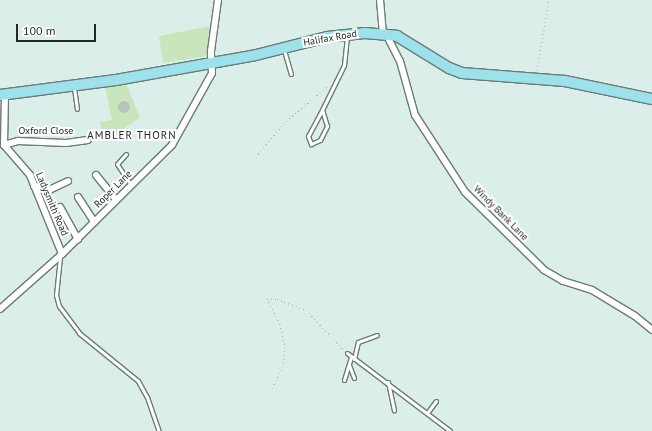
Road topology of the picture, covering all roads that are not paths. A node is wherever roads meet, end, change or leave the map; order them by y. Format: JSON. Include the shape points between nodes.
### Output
{"nodes":[{"id":1,"x":218,"y":0,"type":"edge"},
{"id":2,"x":380,"y":0,"type":"edge"},
{"id":3,"x":384,"y":33,"type":"junction"},
{"id":4,"x":347,"y":34,"type":"junction"},
{"id":5,"x":284,"y":47,"type":"junction"},
{"id":6,"x":212,"y":63,"type":"junction"},
{"id":7,"x":291,"y":74,"type":"dead end"},
{"id":8,"x":74,"y":84,"type":"junction"},
{"id":9,"x":2,"y":94,"type":"edge"},
{"id":10,"x":652,"y":99,"type":"edge"},
{"id":11,"x":77,"y":109,"type":"dead end"},
{"id":12,"x":322,"y":110,"type":"junction"},
{"id":13,"x":88,"y":140,"type":"dead end"},
{"id":14,"x":2,"y":144,"type":"edge"},
{"id":15,"x":0,"y":151,"type":"edge"},
{"id":16,"x":126,"y":154,"type":"dead end"},
{"id":17,"x":96,"y":175,"type":"dead end"},
{"id":18,"x":68,"y":181,"type":"dead end"},
{"id":19,"x":131,"y":185,"type":"junction"},
{"id":20,"x":34,"y":186,"type":"junction"},
{"id":21,"x":78,"y":197,"type":"dead end"},
{"id":22,"x":116,"y":200,"type":"junction"},
{"id":23,"x":60,"y":207,"type":"dead end"},
{"id":24,"x":94,"y":222,"type":"junction"},
{"id":25,"x":78,"y":239,"type":"junction"},
{"id":26,"x":61,"y":255,"type":"junction"},
{"id":27,"x":0,"y":309,"type":"edge"},
{"id":28,"x":652,"y":330,"type":"edge"},
{"id":29,"x":377,"y":334,"type":"dead end"},
{"id":30,"x":347,"y":353,"type":"road end"},
{"id":31,"x":352,"y":358,"type":"junction"},
{"id":32,"x":349,"y":364,"type":"junction"},
{"id":33,"x":354,"y":378,"type":"dead end"},
{"id":34,"x":344,"y":380,"type":"dead end"},
{"id":35,"x":388,"y":382,"type":"junction"},
{"id":36,"x":436,"y":401,"type":"dead end"},
{"id":37,"x":394,"y":410,"type":"dead end"},
{"id":38,"x":427,"y":413,"type":"junction"},
{"id":39,"x":159,"y":431,"type":"edge"},
{"id":40,"x":450,"y":431,"type":"edge"}],
"edges":[{"from":1,"to":6,"type":"street","name":"Roper Lane"},
{"from":2,"to":3,"type":"street"},
{"from":3,"to":4,"type":"main road","name":"Halifax Road"},
{"from":3,"to":10,"type":"main road","name":"Halifax Road","via":[[413,44],[438,62],[462,73],[600,87]]},
{"from":3,"to":28,"type":"street","name":"Windy Bank Lane","via":[[400,61],[415,115],[465,192],[544,270],[563,281],[592,290],[635,316]]},
{"from":4,"to":5,"type":"main road","name":"Halifax Road"},
{"from":4,"to":12,"type":"lane","via":[[344,65]]},
{"from":5,"to":6,"type":"main road","name":"Halifax Road"},
{"from":5,"to":7,"type":"lane"},
{"from":6,"to":8,"type":"main road","name":"Halifax Road"},
{"from":6,"to":19,"type":"street","name":"Roper Lane","via":[[212,73],[184,127],[172,145]]},
{"from":8,"to":9,"type":"main road","name":"Halifax Road"},
{"from":8,"to":11,"type":"lane"},
{"from":9,"to":14,"type":"street"},
{"from":12,"to":12,"type":"lane","via":[[308,136],[312,144],[320,140],[327,126]]},
{"from":13,"to":14,"type":"street","name":"Oxford Close","via":[[66,143],[18,141]]},
{"from":14,"to":15,"type":"street"},
{"from":14,"to":20,"type":"street","name":"Ladysmith Road","via":[[30,175]]},
{"from":16,"to":19,"type":"lane","via":[[117,164]]},
{"from":17,"to":22,"type":"street"},
{"from":18,"to":20,"type":"street","via":[[49,190]]},
{"from":19,"to":22,"type":"street","name":"Roper Lane"},
{"from":20,"to":26,"type":"street","name":"Ladysmith Road"},
{"from":21,"to":24,"type":"street"},
{"from":22,"to":24,"type":"street","name":"Roper Lane"},
{"from":23,"to":25,"type":"street"},
{"from":24,"to":25,"type":"street","name":"Roper Lane"},
{"from":25,"to":26,"type":"street","name":"Roper Lane"},
{"from":26,"to":27,"type":"street","name":"Roper Lane"},
{"from":26,"to":39,"type":"lane","via":[[56,295],[59,306],[79,333],[138,381],[147,397]]},
{"from":29,"to":31,"type":"lane","via":[[358,342]]},
{"from":30,"to":31,"type":"lane"},
{"from":31,"to":32,"type":"lane"},
{"from":31,"to":35,"type":"lane"},
{"from":32,"to":33,"type":"lane"},
{"from":32,"to":34,"type":"lane"},
{"from":35,"to":37,"type":"lane"},
{"from":35,"to":38,"type":"lane"},
{"from":36,"to":38,"type":"lane"},
{"from":38,"to":40,"type":"lane"}]}
